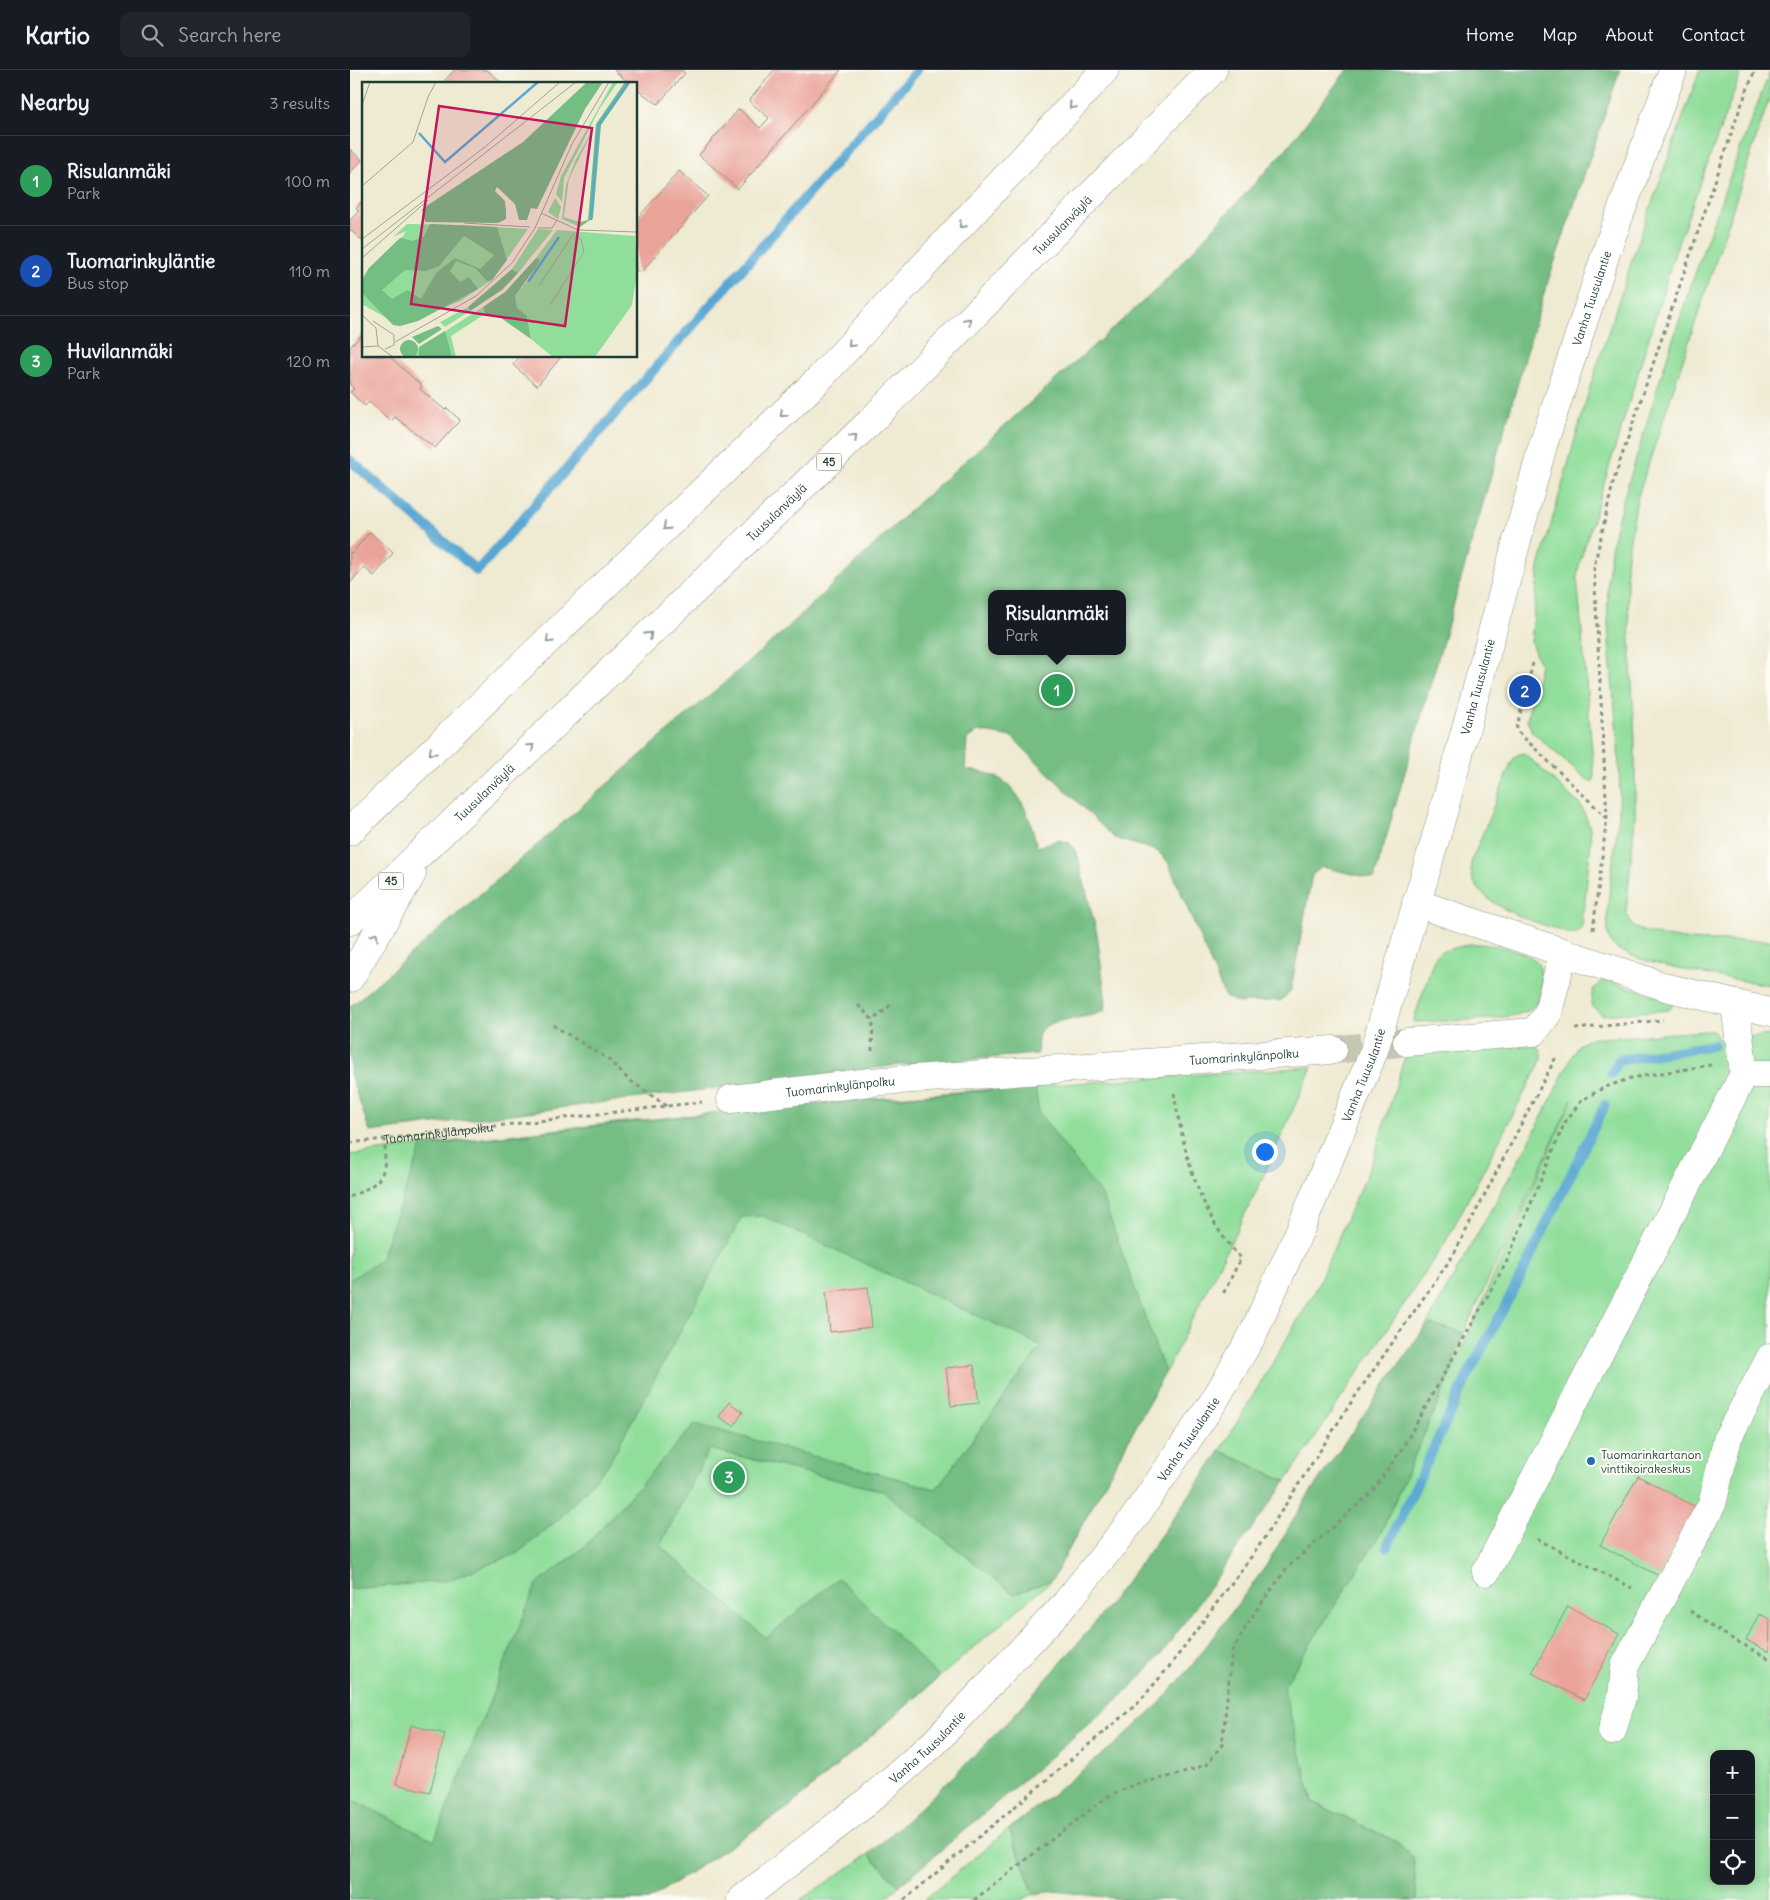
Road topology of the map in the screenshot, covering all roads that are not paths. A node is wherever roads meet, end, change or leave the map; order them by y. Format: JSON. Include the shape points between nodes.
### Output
{"nodes":[{"id":1,"x":1105,"y":70,"type":"edge"},
{"id":2,"x":1213,"y":70,"type":"edge"},
{"id":3,"x":1673,"y":70,"type":"edge"},
{"id":4,"x":350,"y":831,"type":"edge"},
{"id":5,"x":432,"y":841,"type":"junction"},
{"id":6,"x":1416,"y":903,"type":"junction"},
{"id":7,"x":350,"y":921,"type":"edge"},
{"id":8,"x":1563,"y":952,"type":"junction"},
{"id":9,"x":350,"y":978,"type":"edge"},
{"id":10,"x":1735,"y":1005,"type":"junction"},
{"id":11,"x":1770,"y":1012,"type":"edge"},
{"id":12,"x":1407,"y":1042,"type":"tunnel mouth"},
{"id":13,"x":1333,"y":1050,"type":"tunnel mouth"},
{"id":14,"x":1752,"y":1070,"type":"edge"},
{"id":15,"x":731,"y":1099,"type":"road end"},
{"id":16,"x":1770,"y":1358,"type":"edge"},
{"id":17,"x":1486,"y":1572,"type":"dead end"},
{"id":18,"x":1612,"y":1731,"type":"dead end"},
{"id":19,"x":741,"y":1900,"type":"edge"}],
"edges":[{"from":1,"to":4,"type":"main road","one_way":true,"via":[[818,380]]},
{"from":5,"to":2,"type":"main road","name":"Tuusulanväylä","number":"45","one_way":true,"via":[[870,422]]},
{"from":3,"to":6,"type":"main road","name":"Vanha Tuusulantie","via":[[1609,244],[1543,445]]},
{"from":5,"to":7,"type":"main road","name":"Tuusulanväylä","number":"45"},
{"from":9,"to":5,"type":"main road","one_way":true},
{"from":6,"to":8,"type":"main road"},
{"from":6,"to":19,"type":"main road","name":"Vanha Tuusulantie","via":[[1374,1051],[1252,1336],[1214,1400],[1134,1518],[1066,1603],[997,1679],[934,1744],[862,1806]]},
{"from":8,"to":10,"type":"main road","via":[[1669,988]]},
{"from":8,"to":12,"type":"main road","via":[[1548,1013],[1534,1032]]},
{"from":10,"to":11,"type":"main road"},
{"from":10,"to":14,"type":"main road"},
{"from":13,"to":15,"type":"main road","name":"Tuomarinkylänpolku","via":[[870,1082]]},
{"from":14,"to":17,"type":"main road"},
{"from":16,"to":18,"type":"main road","via":[[1728,1437],[1712,1504],[1624,1666],[1622,1697]]}]}
